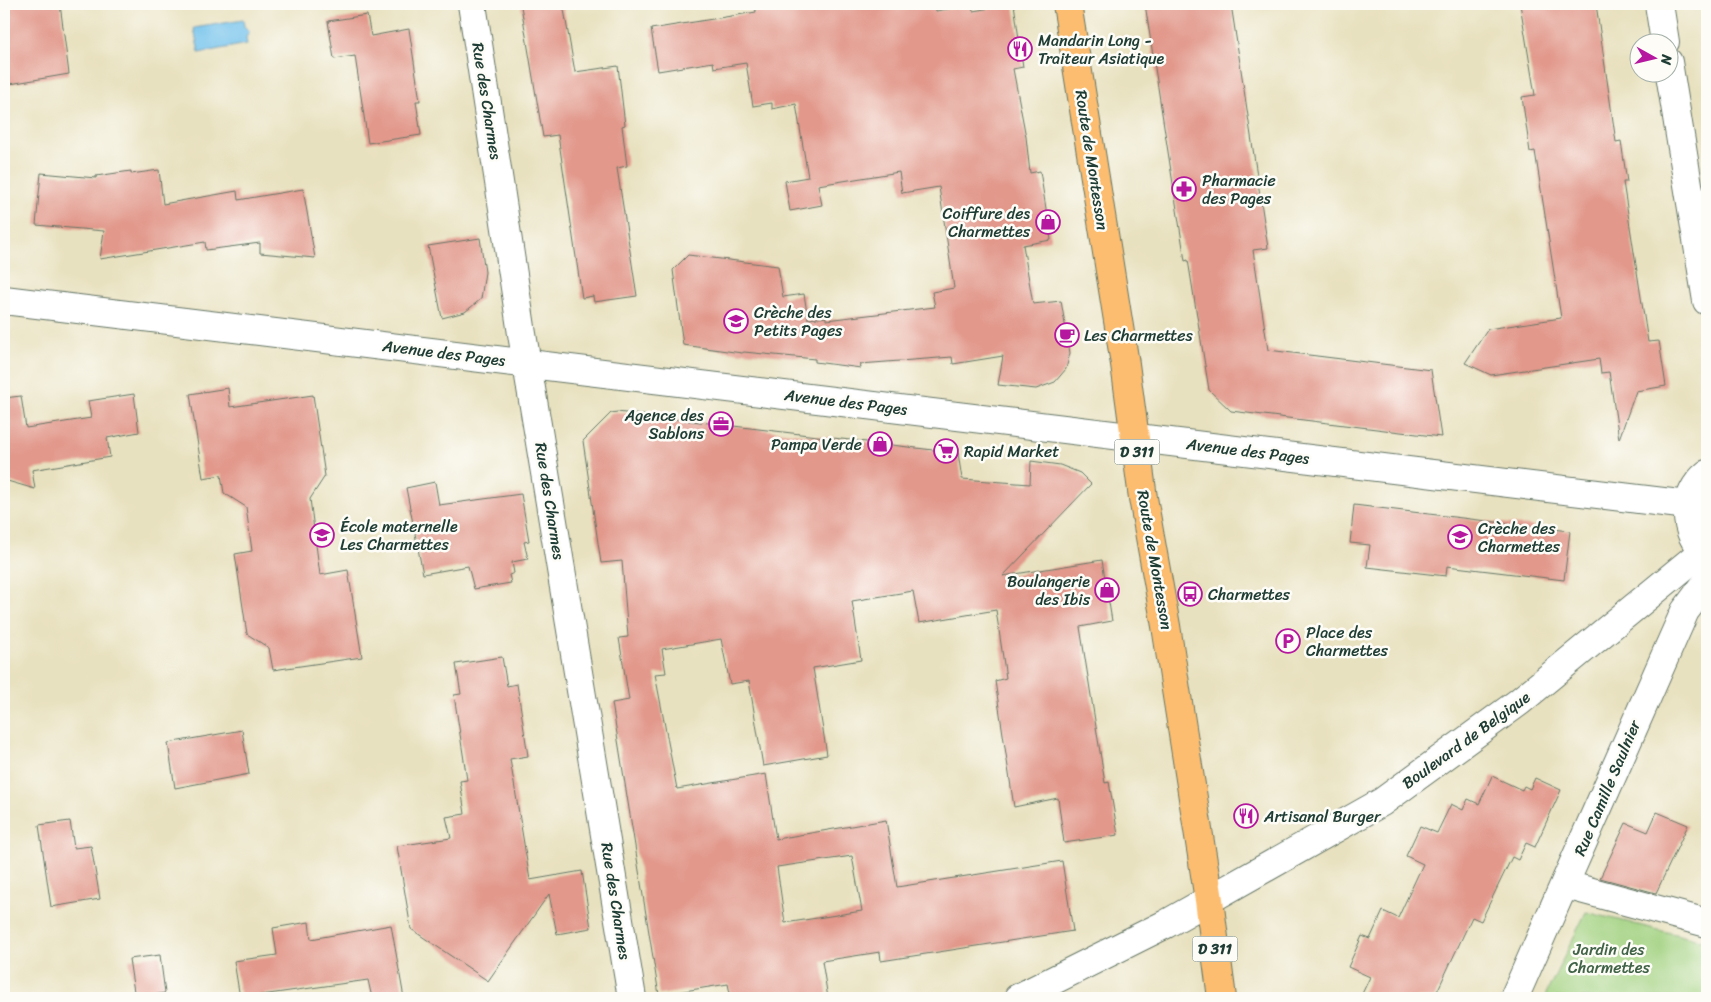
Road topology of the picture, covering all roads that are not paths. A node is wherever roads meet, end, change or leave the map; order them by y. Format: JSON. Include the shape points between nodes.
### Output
{"nodes":[{"id":1,"x":472,"y":4,"type":"edge"},
{"id":2,"x":1067,"y":4,"type":"edge"},
{"id":3,"x":1659,"y":4,"type":"edge"},
{"id":4,"x":1663,"y":32,"type":"edge"},
{"id":5,"x":1671,"y":82,"type":"edge"},
{"id":6,"x":4,"y":300,"type":"edge"},
{"id":7,"x":1707,"y":301,"type":"edge"},
{"id":8,"x":527,"y":364,"type":"junction"},
{"id":9,"x":1135,"y":438,"type":"junction"},
{"id":10,"x":1707,"y":474,"type":"edge"},
{"id":11,"x":1688,"y":504,"type":"junction"},
{"id":12,"x":1705,"y":552,"type":"edge"},
{"id":13,"x":1707,"y":582,"type":"edge"},
{"id":14,"x":1566,"y":885,"type":"junction"},
{"id":15,"x":1209,"y":900,"type":"junction"},
{"id":16,"x":1707,"y":923,"type":"edge"},
{"id":17,"x":632,"y":998,"type":"edge"},
{"id":18,"x":1018,"y":998,"type":"edge"},
{"id":19,"x":1222,"y":998,"type":"edge"},
{"id":20,"x":1514,"y":998,"type":"edge"}],
"edges":[{"from":1,"to":8,"type":"street","name":"Rue des Charmes"},
{"from":2,"to":9,"type":"main road","name":"Route de Montesson","number":"D 311"},
{"from":3,"to":4,"type":"street"},
{"from":5,"to":7,"type":"street"},
{"from":6,"to":8,"type":"street","name":"Avenue des Pages"},
{"from":8,"to":9,"type":"street","name":"Avenue des Pages"},
{"from":8,"to":17,"type":"street","name":"Rue des Charmes"},
{"from":9,"to":11,"type":"street","name":"Avenue des Pages"},
{"from":9,"to":15,"type":"main road","name":"Route de Montesson","number":"D 311"},
{"from":10,"to":11,"type":"street","via":[[1696,486]]},
{"from":11,"to":12,"type":"street","via":[[1689,528]]},
{"from":12,"to":15,"type":"street","name":"Boulevard de Belgique","via":[[1519,702],[1382,802]]},
{"from":13,"to":14,"type":"street","name":"Rue Camille Saulnier","via":[[1686,611]]},
{"from":14,"to":16,"type":"street"},
{"from":14,"to":20,"type":"street","name":"Rue Camille Saulnier"},
{"from":15,"to":18,"type":"street","name":"Boulevard de Belgique"},
{"from":15,"to":19,"type":"main road","name":"Route de Montesson","number":"D 311"}]}
